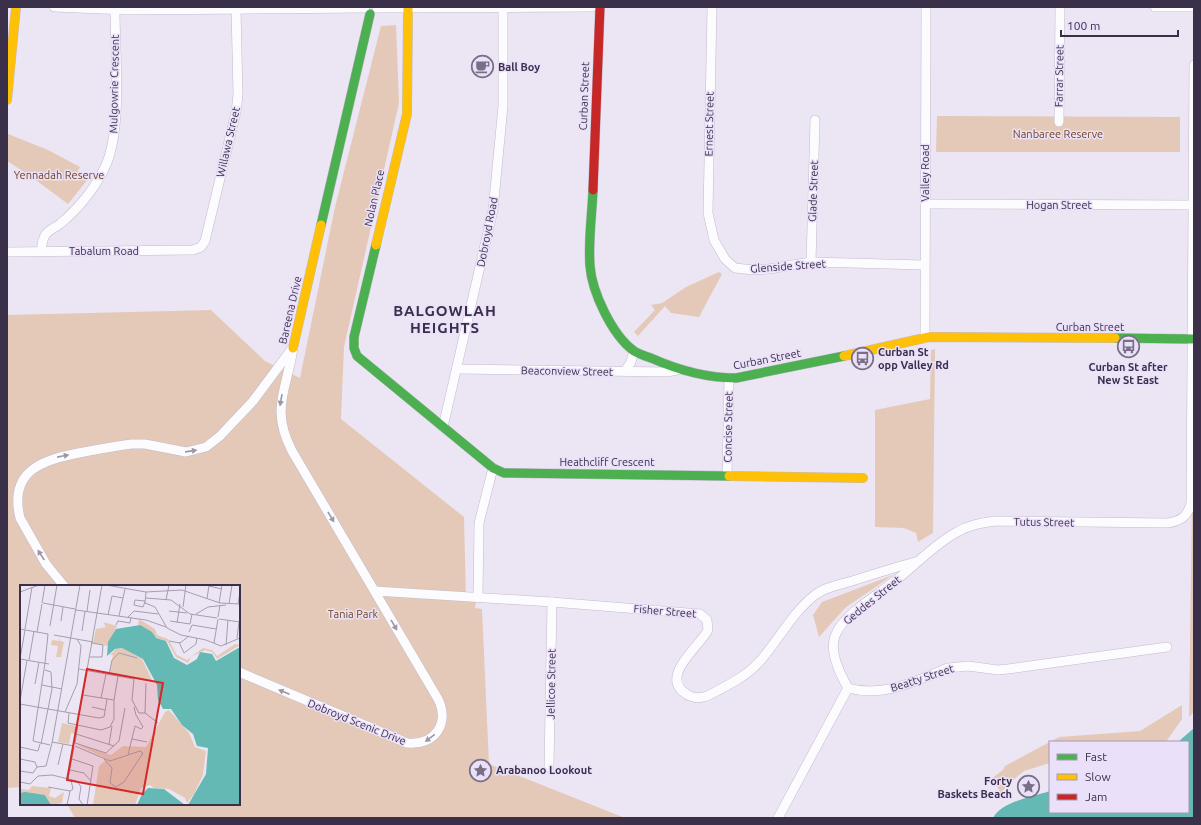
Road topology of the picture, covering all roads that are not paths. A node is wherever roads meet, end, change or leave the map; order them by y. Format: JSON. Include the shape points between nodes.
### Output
{"nodes":[{"id":1,"x":16,"y":7,"type":"edge"},
{"id":2,"x":54,"y":7,"type":"edge"},
{"id":3,"x":592,"y":7,"type":"edge"},
{"id":4,"x":600,"y":7,"type":"edge"},
{"id":5,"x":712,"y":7,"type":"edge"},
{"id":6,"x":926,"y":7,"type":"edge"},
{"id":7,"x":1060,"y":7,"type":"edge"},
{"id":8,"x":1156,"y":7,"type":"edge"},
{"id":9,"x":408,"y":8,"type":"junction"},
{"id":10,"x":1194,"y":8,"type":"edge"},
{"id":11,"x":371,"y":9,"type":"edge"},
{"id":12,"x":503,"y":9,"type":"junction"},
{"id":13,"x":115,"y":10,"type":"junction"},
{"id":14,"x":236,"y":10,"type":"junction"},
{"id":15,"x":10,"y":38,"type":"edge"},
{"id":16,"x":1194,"y":65,"type":"edge"},
{"id":17,"x":7,"y":100,"type":"edge"},
{"id":18,"x":815,"y":120,"type":"dead end"},
{"id":19,"x":1058,"y":122,"type":"dead end"},
{"id":20,"x":925,"y":204,"type":"junction"},
{"id":21,"x":1192,"y":205,"type":"junction"},
{"id":22,"x":1193,"y":238,"type":"edge"},
{"id":23,"x":714,"y":240,"type":"joint"},
{"id":24,"x":201,"y":247,"type":"joint"},
{"id":25,"x":41,"y":251,"type":"junction"},
{"id":26,"x":7,"y":252,"type":"edge"},
{"id":27,"x":811,"y":262,"type":"junction"},
{"id":28,"x":924,"y":265,"type":"junction"},
{"id":29,"x":925,"y":338,"type":"junction"},
{"id":30,"x":1192,"y":339,"type":"junction"},
{"id":31,"x":293,"y":348,"type":"junction"},
{"id":32,"x":634,"y":350,"type":"junction"},
{"id":33,"x":457,"y":369,"type":"junction"},
{"id":34,"x":677,"y":370,"type":"junction"},
{"id":35,"x":625,"y":371,"type":"junction"},
{"id":36,"x":272,"y":376,"type":"junction"},
{"id":37,"x":729,"y":378,"type":"junction"},
{"id":38,"x":383,"y":379,"type":"joint"},
{"id":39,"x":286,"y":380,"type":"junction"},
{"id":40,"x":443,"y":427,"type":"junction"},
{"id":41,"x":493,"y":468,"type":"junction"},
{"id":42,"x":727,"y":475,"type":"junction"},
{"id":43,"x":863,"y":478,"type":"dead end"},
{"id":44,"x":917,"y":561,"type":"junction"},
{"id":45,"x":63,"y":585,"type":"edge"},
{"id":46,"x":375,"y":591,"type":"junction"},
{"id":47,"x":478,"y":597,"type":"junction"},
{"id":48,"x":552,"y":602,"type":"junction"},
{"id":49,"x":1167,"y":647,"type":"dead end"},
{"id":50,"x":240,"y":672,"type":"edge"},
{"id":51,"x":848,"y":688,"type":"junction"},
{"id":52,"x":549,"y":767,"type":"dead end"},
{"id":53,"x":778,"y":818,"type":"edge"}],
"edges":[{"from":1,"to":15,"type":"street"},
{"from":2,"to":13,"type":"street"},
{"from":3,"to":12,"type":"street"},
{"from":4,"to":32,"type":"street","name":"Curban Street","via":[[590,266],[596,296],[604,312],[622,339]]},
{"from":5,"to":23,"type":"street","name":"Ernest Street","via":[[707,194]]},
{"from":6,"to":20,"type":"street","name":"Valley Road"},
{"from":7,"to":19,"type":"street","name":"Farrar Street"},
{"from":8,"to":10,"type":"street"},
{"from":9,"to":11,"type":"street"},
{"from":9,"to":12,"type":"street"},
{"from":9,"to":38,"type":"street","name":"Nolan Place","via":[[407,114],[353,340],[357,356]]},
{"from":11,"to":14,"type":"street"},
{"from":11,"to":31,"type":"street","name":"Bareena Drive"},
{"from":12,"to":33,"type":"street","name":"Dobroyd Road","via":[[503,106],[493,210]]},
{"from":13,"to":14,"type":"street"},
{"from":13,"to":25,"type":"street","name":"Mulgowrie Crescent","via":[[116,118],[114,138],[106,165],[79,206],[46,234]]},
{"from":14,"to":24,"type":"street","name":"Willawa Street","via":[[236,112],[205,241]]},
{"from":15,"to":17,"type":"street"},
{"from":16,"to":21,"type":"street"},
{"from":18,"to":27,"type":"street","name":"Glade Street"},
{"from":20,"to":21,"type":"street","name":"Hogan Street"},
{"from":20,"to":28,"type":"street","name":"Valley Road"},
{"from":21,"to":22,"type":"street"},
{"from":22,"to":30,"type":"street"},
{"from":23,"to":27,"type":"street","name":"Glenside Street","via":[[725,259],[735,268],[769,269]]},
{"from":24,"to":25,"type":"street","name":"Tabalum Road","via":[[193,250]]},
{"from":25,"to":26,"type":"street","name":"Tabalum Road"},
{"from":27,"to":28,"type":"street","name":"Glenside Street"},
{"from":28,"to":29,"type":"street","name":"Valley Road"},
{"from":29,"to":30,"type":"street","name":"Curban Street"},
{"from":29,"to":37,"type":"street","name":"Curban Street","via":[[798,366]]},
{"from":30,"to":44,"type":"street","name":"Tutus Street","via":[[1191,503],[1182,519],[1168,523],[984,522],[958,531]]},
{"from":31,"to":36,"type":"street"},
{"from":31,"to":39,"type":"street","name":"Bareena Drive"},
{"from":32,"to":34,"type":"street","name":"Curban Street"},
{"from":32,"to":35,"type":"street"},
{"from":33,"to":35,"type":"street","name":"Beaconview Street"},
{"from":33,"to":40,"type":"street","name":"Dobroyd Road"},
{"from":34,"to":35,"type":"street","name":"Beaconview Street"},
{"from":34,"to":37,"type":"street","name":"Curban Street"},
{"from":36,"to":39,"type":"street","via":[[281,372]]},
{"from":45,"to":36,"type":"street","one_way":true,"via":[[46,564],[20,518],[18,493],[24,478],[33,469],[52,458],[132,444],[145,444],[181,452],[201,450],[224,432]]},
{"from":37,"to":42,"type":"street","name":"Concise Street"},
{"from":38,"to":40,"type":"street","name":"Heathcliff Crescent"},
{"from":39,"to":46,"type":"street","name":"Bareena Drive","one_way":true,"via":[[280,413],[287,442]]},
{"from":40,"to":41,"type":"street","name":"Heathcliff Crescent"},
{"from":41,"to":42,"type":"street","name":"Heathcliff Crescent","via":[[511,473]]},
{"from":41,"to":47,"type":"street","via":[[479,523]]},
{"from":42,"to":43,"type":"street","name":"Heathcliff Crescent"},
{"from":44,"to":48,"type":"street","name":"Fisher Street","via":[[820,592],[803,607],[751,670],[704,697],[694,698],[685,694],[679,685],[677,674],[682,662],[708,630],[708,623],[703,615]]},
{"from":44,"to":51,"type":"street","name":"Geddes Street","via":[[839,626],[834,637],[834,647],[842,677]]},
{"from":46,"to":47,"type":"street","name":"Fisher Street"},
{"from":46,"to":50,"type":"street","name":"Dobroyd Scenic Drive","one_way":true,"via":[[441,705],[442,723],[436,734],[426,742],[401,742]]},
{"from":47,"to":48,"type":"street","name":"Fisher Street"},
{"from":48,"to":52,"type":"street","name":"Jellicoe Street"},
{"from":49,"to":51,"type":"street","name":"Beatty Street","via":[[998,670],[956,666],[894,689],[881,691]]},
{"from":51,"to":53,"type":"street"}]}
